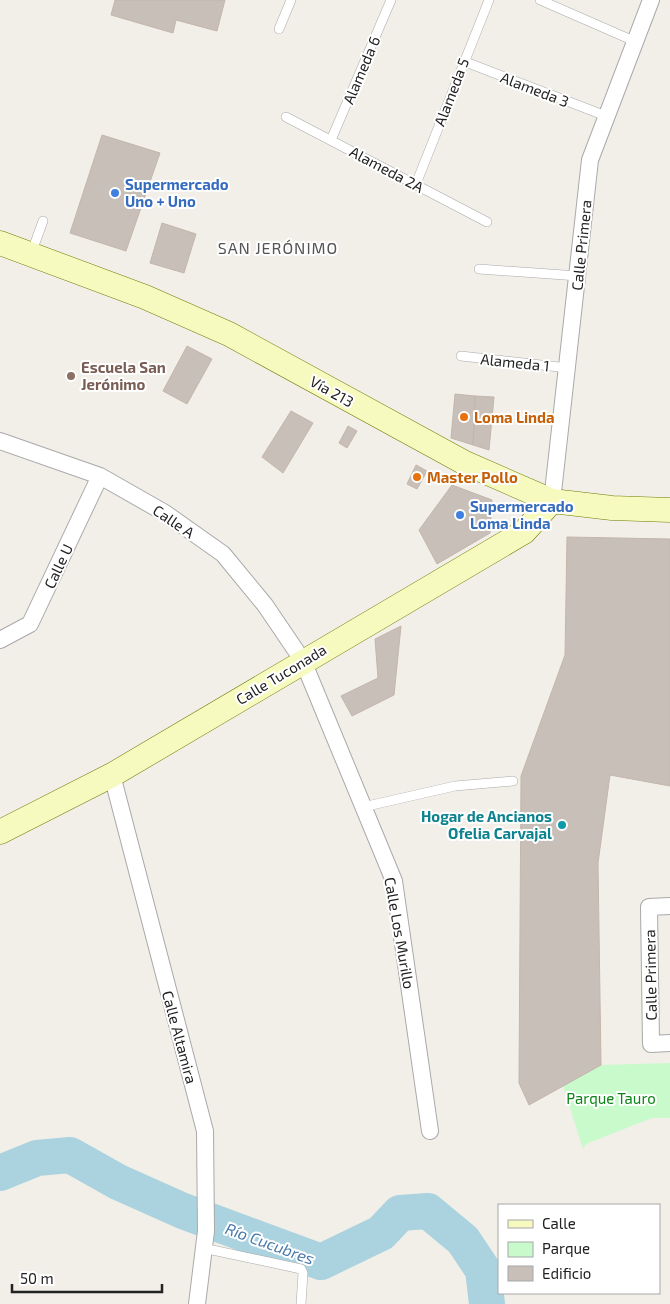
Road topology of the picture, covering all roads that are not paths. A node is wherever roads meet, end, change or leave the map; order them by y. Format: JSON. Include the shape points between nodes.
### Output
{"nodes":[{"id":1,"x":291,"y":0,"type":"edge"},
{"id":2,"x":390,"y":0,"type":"edge"},
{"id":3,"x":489,"y":0,"type":"edge"},
{"id":4,"x":540,"y":0,"type":"edge"},
{"id":5,"x":650,"y":0,"type":"edge"},
{"id":6,"x":279,"y":29,"type":"dead end"},
{"id":7,"x":634,"y":41,"type":"junction"},
{"id":8,"x":463,"y":61,"type":"junction"},
{"id":9,"x":606,"y":116,"type":"junction"},
{"id":10,"x":286,"y":117,"type":"dead end"},
{"id":11,"x":331,"y":140,"type":"junction"},
{"id":12,"x":416,"y":184,"type":"junction"},
{"id":13,"x":43,"y":221,"type":"dead end"},
{"id":14,"x":488,"y":222,"type":"dead end"},
{"id":15,"x":0,"y":243,"type":"edge"},
{"id":16,"x":31,"y":254,"type":"junction"},
{"id":17,"x":479,"y":269,"type":"dead end"},
{"id":18,"x":578,"y":276,"type":"junction"},
{"id":19,"x":461,"y":356,"type":"dead end"},
{"id":20,"x":568,"y":368,"type":"junction"},
{"id":21,"x":0,"y":441,"type":"edge"},
{"id":22,"x":100,"y":476,"type":"junction"},
{"id":23,"x":552,"y":501,"type":"junction"},
{"id":24,"x":670,"y":510,"type":"edge"},
{"id":25,"x":0,"y":640,"type":"edge"},
{"id":26,"x":303,"y":661,"type":"junction"},
{"id":27,"x":112,"y":775,"type":"junction"},
{"id":28,"x":512,"y":782,"type":"dead end"},
{"id":29,"x":363,"y":807,"type":"junction"},
{"id":30,"x":0,"y":832,"type":"edge"},
{"id":31,"x":670,"y":906,"type":"edge"},
{"id":32,"x":670,"y":1043,"type":"edge"},
{"id":33,"x":430,"y":1131,"type":"dead end"},
{"id":34,"x":204,"y":1248,"type":"junction"},
{"id":35,"x":197,"y":1304,"type":"edge"},
{"id":36,"x":302,"y":1304,"type":"edge"}],
"edges":[{"from":1,"to":6,"type":"lane"},
{"from":2,"to":11,"type":"lane","name":"Alameda 6"},
{"from":3,"to":8,"type":"lane","name":"Alameda 5"},
{"from":4,"to":7,"type":"lane"},
{"from":5,"to":7,"type":"street","name":"Calle Primera"},
{"from":7,"to":9,"type":"street","name":"Calle Primera"},
{"from":8,"to":9,"type":"lane","name":"Alameda 3"},
{"from":8,"to":12,"type":"lane","name":"Alameda 5"},
{"from":9,"to":18,"type":"street","name":"Calle Primera","via":[[590,160]]},
{"from":10,"to":11,"type":"lane","name":"Alameda 2A"},
{"from":11,"to":12,"type":"lane","name":"Alameda 2A"},
{"from":12,"to":14,"type":"lane","name":"Alameda 2A"},
{"from":13,"to":16,"type":"lane"},
{"from":15,"to":16,"type":"main road","name":"Vía 213"},
{"from":16,"to":23,"type":"main road","name":"Vía 213","via":[[145,297],[229,334],[465,464]]},
{"from":17,"to":18,"type":"lane"},
{"from":18,"to":20,"type":"street","name":"Calle Primera"},
{"from":19,"to":20,"type":"lane","name":"Alameda 1"},
{"from":20,"to":23,"type":"street","name":"Calle Primera"},
{"from":21,"to":22,"type":"street","name":"Calle A"},
{"from":22,"to":25,"type":"street","name":"Calle U","via":[[30,624]]},
{"from":22,"to":26,"type":"street","name":"Calle A","via":[[165,513],[223,554]]},
{"from":23,"to":24,"type":"main road","name":"Vía 213"},
{"from":23,"to":26,"type":"main road","name":"Calle Tuconada","via":[[524,532]]},
{"from":26,"to":27,"type":"main road","name":"Calle Tuconada"},
{"from":26,"to":29,"type":"street","name":"Calle Los Murillo"},
{"from":27,"to":30,"type":"main road","name":"Calle Tuconada"},
{"from":27,"to":34,"type":"street","name":"Calle Altamira","via":[[205,1131]]},
{"from":28,"to":29,"type":"lane","via":[[455,786]]},
{"from":29,"to":33,"type":"street","name":"Calle Los Murillo","via":[[394,881]]},
{"from":31,"to":32,"type":"street","name":"Calle Primera","via":[[649,907],[652,1044]]},
{"from":34,"to":35,"type":"street","name":"Calle Altamira"},
{"from":34,"to":36,"type":"lane","via":[[301,1269]]}]}
